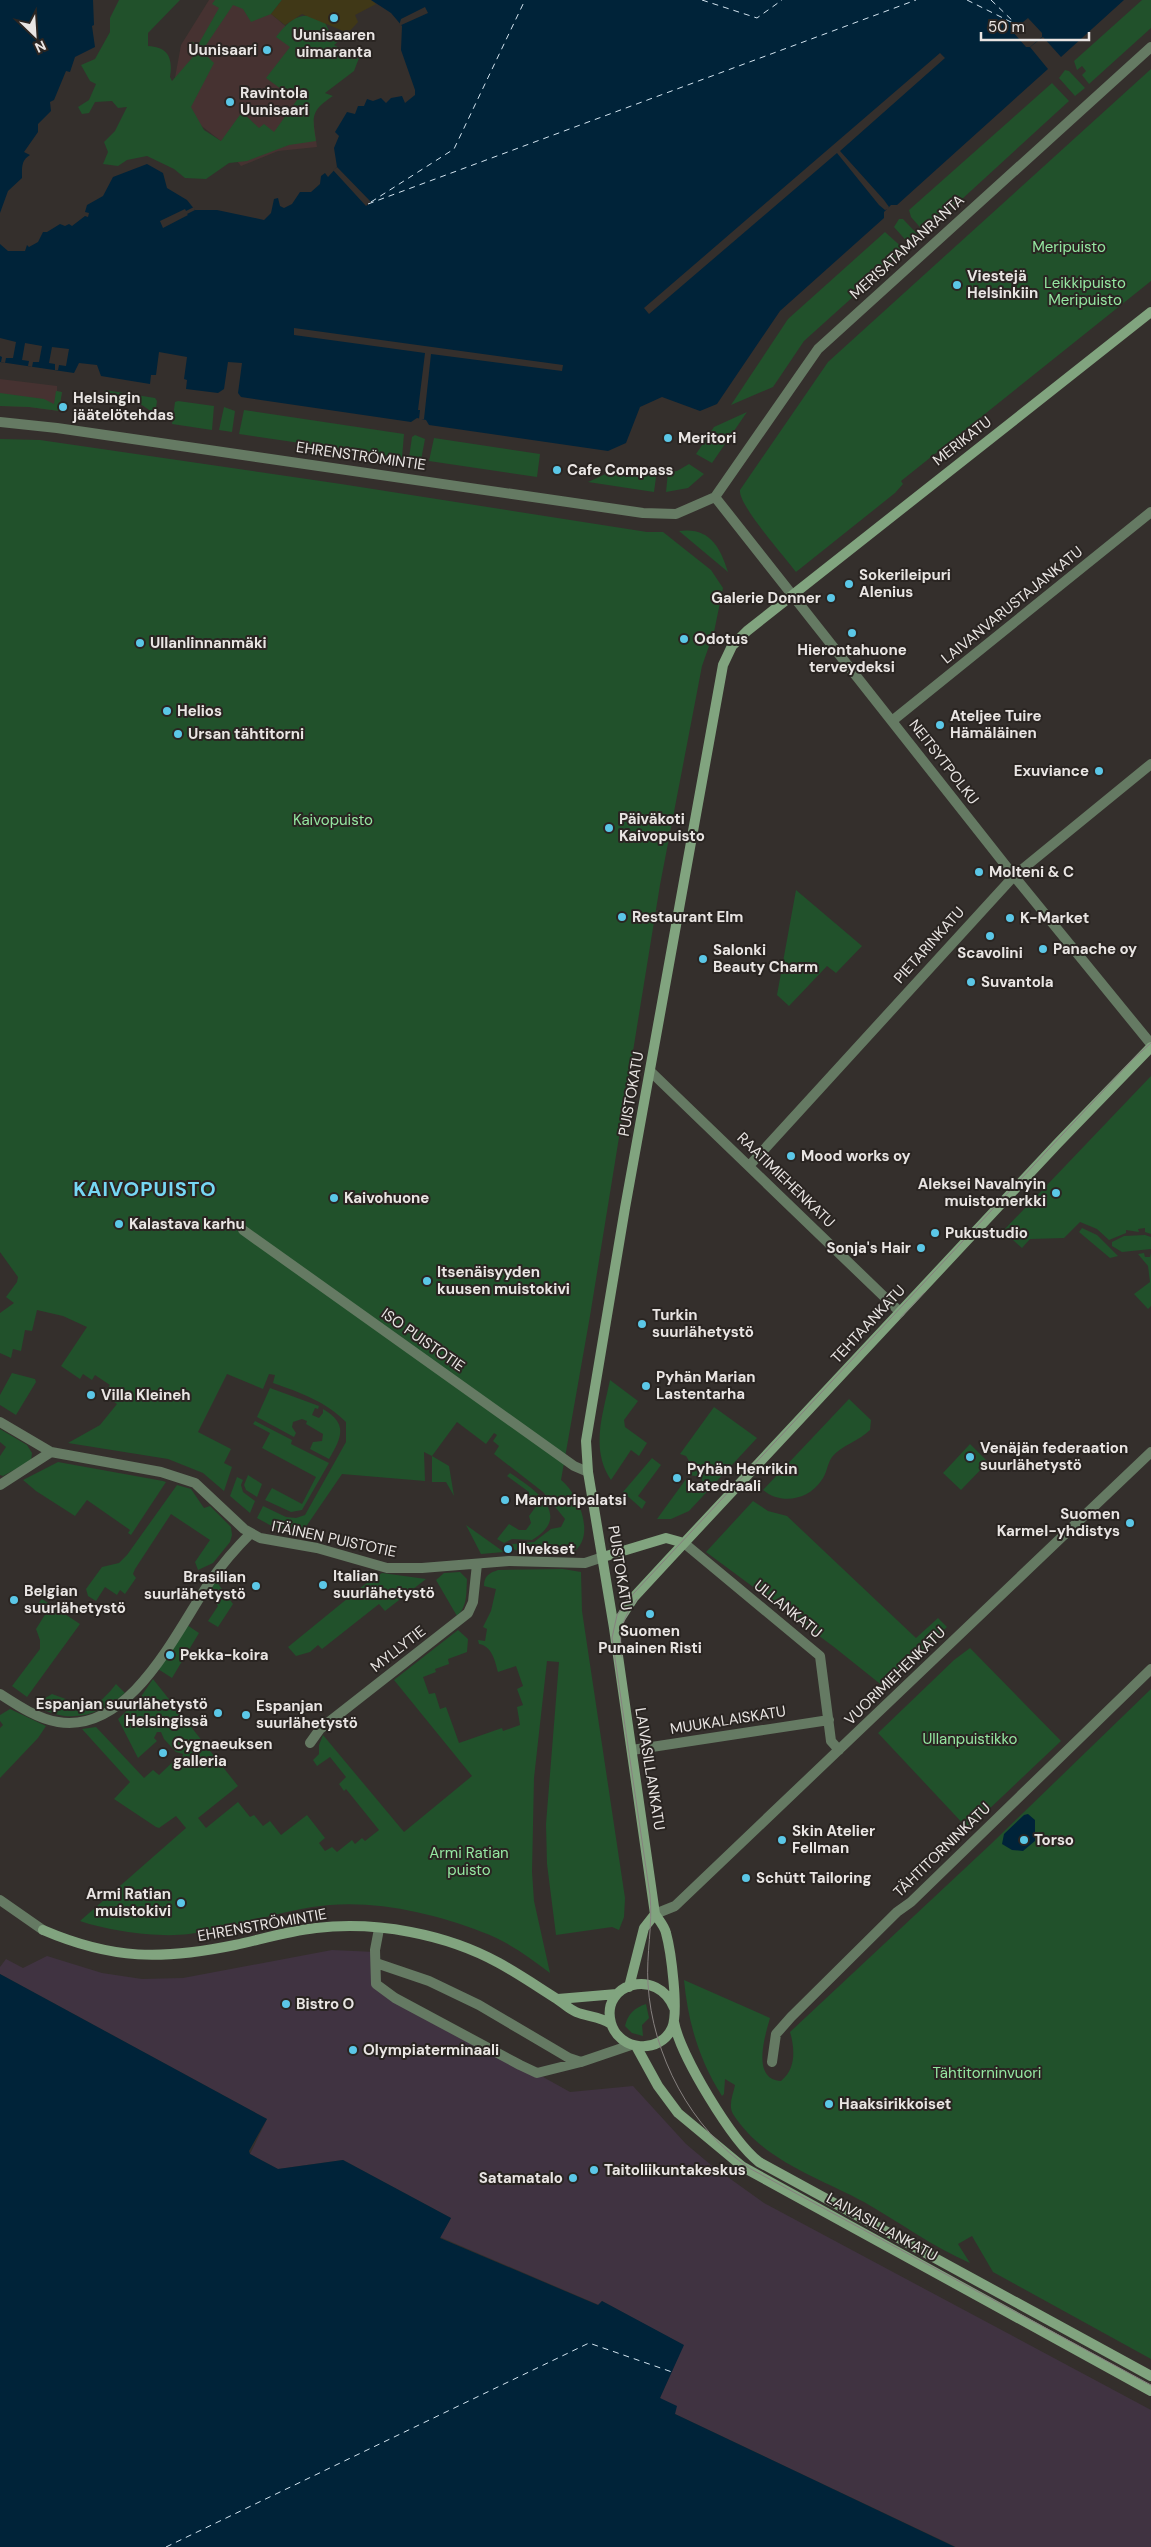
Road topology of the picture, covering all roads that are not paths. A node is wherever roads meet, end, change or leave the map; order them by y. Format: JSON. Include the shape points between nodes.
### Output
{"nodes":[{"id":1,"x":1151,"y":46,"type":"edge"},
{"id":2,"x":1151,"y":312,"type":"edge"},
{"id":3,"x":0,"y":422,"type":"edge"},
{"id":4,"x":715,"y":497,"type":"junction"},
{"id":5,"x":1151,"y":512,"type":"edge"},
{"id":6,"x":791,"y":594,"type":"junction"},
{"id":7,"x":892,"y":721,"type":"junction"},
{"id":8,"x":1151,"y":764,"type":"edge"},
{"id":9,"x":1014,"y":876,"type":"junction"},
{"id":10,"x":1151,"y":1046,"type":"edge"},
{"id":11,"x":650,"y":1071,"type":"junction"},
{"id":12,"x":749,"y":1166,"type":"junction"},
{"id":13,"x":243,"y":1230,"type":"dead end"},
{"id":14,"x":900,"y":1312,"type":"junction"},
{"id":15,"x":0,"y":1422,"type":"edge"},
{"id":16,"x":51,"y":1452,"type":"junction"},
{"id":17,"x":1151,"y":1452,"type":"edge"},
{"id":18,"x":588,"y":1472,"type":"junction"},
{"id":19,"x":0,"y":1485,"type":"edge"},
{"id":20,"x":250,"y":1533,"type":"junction"},
{"id":21,"x":684,"y":1544,"type":"junction"},
{"id":22,"x":602,"y":1557,"type":"junction"},
{"id":23,"x":476,"y":1564,"type":"junction"},
{"id":24,"x":614,"y":1628,"type":"junction"},
{"id":25,"x":1151,"y":1669,"type":"edge"},
{"id":26,"x":0,"y":1694,"type":"edge"},
{"id":27,"x":829,"y":1720,"type":"junction"},
{"id":28,"x":310,"y":1743,"type":"dead end"},
{"id":29,"x":632,"y":1750,"type":"junction"},
{"id":30,"x":839,"y":1750,"type":"junction"},
{"id":31,"x":0,"y":1900,"type":"edge"},
{"id":32,"x":655,"y":1914,"type":"junction"},
{"id":33,"x":379,"y":1929,"type":"junction"},
{"id":34,"x":376,"y":1963,"type":"junction"},
{"id":35,"x":629,"y":1986,"type":"junction"},
{"id":36,"x":617,"y":1994,"type":"junction"},
{"id":37,"x":558,"y":1999,"type":"junction"},
{"id":38,"x":674,"y":2008,"type":"junction"},
{"id":39,"x":674,"y":2021,"type":"junction"},
{"id":40,"x":611,"y":2024,"type":"junction"},
{"id":41,"x":634,"y":2046,"type":"junction"},
{"id":42,"x":581,"y":2062,"type":"junction"},
{"id":43,"x":772,"y":2062,"type":"dead end"},
{"id":44,"x":1151,"y":2376,"type":"edge"},
{"id":45,"x":1151,"y":2390,"type":"edge"}],
"edges":[{"from":1,"to":4,"type":"street","name":"MERISATAMANRANTA","via":[[818,349]]},
{"from":2,"to":6,"type":"street","name":"MERIKATU"},
{"from":3,"to":4,"type":"street","name":"EHRENSTRÖMINTIE","via":[[660,515],[685,512]]},
{"from":4,"to":6,"type":"street","name":"NEITSYTPOLKU"},
{"from":5,"to":7,"type":"street","name":"LAIVANVARUSTAJANKATU"},
{"from":6,"to":7,"type":"street","name":"NEITSYTPOLKU"},
{"from":6,"to":11,"type":"street","name":"PUISTOKATU","via":[[732,646],[724,666]]},
{"from":7,"to":9,"type":"street","name":"NEITSYTPOLKU"},
{"from":8,"to":9,"type":"street","name":"PIETARINKATU"},
{"from":9,"to":10,"type":"street","name":"NEITSYTPOLKU"},
{"from":9,"to":12,"type":"street","name":"PIETARINKATU"},
{"from":10,"to":14,"type":"street","name":"TEHTAANKATU"},
{"from":11,"to":12,"type":"street","name":"RAATIMIEHENKATU"},
{"from":11,"to":18,"type":"street","name":"PUISTOKATU","via":[[586,1441]]},
{"from":12,"to":14,"type":"street","name":"RAATIMIEHENKATU"},
{"from":13,"to":18,"type":"street","name":"ISO PUISTOTIE","via":[[574,1466]]},
{"from":14,"to":21,"type":"street","name":"TEHTAANKATU"},
{"from":15,"to":16,"type":"street","name":"ITÄINEN PUISTOTIE"},
{"from":16,"to":19,"type":"street"},
{"from":16,"to":20,"type":"street","name":"ITÄINEN PUISTOTIE","via":[[186,1479],[220,1504]]},
{"from":17,"to":30,"type":"street","name":"VUORIMIEHENKATU"},
{"from":18,"to":22,"type":"street","name":"PUISTOKATU"},
{"from":20,"to":23,"type":"street","name":"ITÄINEN PUISTOTIE","via":[[387,1568]]},
{"from":20,"to":26,"type":"street","via":[[226,1559],[138,1688],[118,1707],[92,1721],[56,1722],[38,1716]]},
{"from":21,"to":22,"type":"street","via":[[666,1538]]},
{"from":21,"to":24,"type":"street","name":"TEHTAANKATU","via":[[634,1597]]},
{"from":21,"to":27,"type":"street","name":"ULLANKATU","via":[[820,1656]]},
{"from":22,"to":23,"type":"street","name":"ITÄINEN PUISTOTIE","via":[[585,1563],[509,1561]]},
{"from":22,"to":24,"type":"street","name":"PUISTOKATU"},
{"from":23,"to":28,"type":"street","name":"MYLLYTIE","via":[[473,1602],[468,1612],[320,1729]]},
{"from":24,"to":29,"type":"street","name":"LAIVASILLANKATU"},
{"from":25,"to":43,"type":"street","name":"TÄHTITORNINKATU","via":[[791,2017],[776,2034]]},
{"from":27,"to":29,"type":"street","name":"MUUKALAISKATU"},
{"from":27,"to":30,"type":"street","name":"ULLANKATU","via":[[831,1741]]},
{"from":29,"to":32,"type":"street","name":"LAIVASILLANKATU"},
{"from":30,"to":32,"type":"street","name":"VUORIMIEHENKATU","via":[[674,1906]]},
{"from":31,"to":33,"type":"street","name":"EHRENSTRÖMINTIE","via":[[43,1930],[97,1950],[157,1955],[197,1952],[316,1928],[351,1926]]},
{"from":32,"to":35,"type":"street","via":[[644,1928]]},
{"from":32,"to":38,"type":"street","name":"LAIVASILLANKATU","via":[[666,1931]]},
{"from":33,"to":34,"type":"street"},
{"from":33,"to":37,"type":"street","name":"EHRENSTRÖMINTIE","via":[[434,1938],[471,1949]]},
{"from":34,"to":42,"type":"street","via":[[429,1981],[479,2005]]},
{"from":34,"to":42,"type":"street","via":[[376,1984],[395,1998],[520,2065],[537,2073]]},
{"from":35,"to":36,"type":"street"},
{"from":35,"to":38,"type":"street","via":[[655,1985],[665,1992]]},
{"from":36,"to":37,"type":"street"},
{"from":36,"to":40,"type":"street","via":[[611,2006]]},
{"from":37,"to":40,"type":"street","name":"EHRENSTRÖMINTIE","via":[[577,2012],[596,2016]]},
{"from":38,"to":39,"type":"street","name":"LAIVASILLANKATU"},
{"from":39,"to":41,"type":"street","via":[[660,2042]]},
{"from":39,"to":44,"type":"street","name":"LAIVASILLANKATU","via":[[684,2052],[722,2118],[741,2145],[759,2162]]},
{"from":40,"to":41,"type":"street","name":"LAIVASILLANKATU","via":[[621,2039]]},
{"from":41,"to":42,"type":"street"},
{"from":41,"to":45,"type":"street","name":"LAIVASILLANKATU","via":[[678,2113],[743,2167]]}]}
